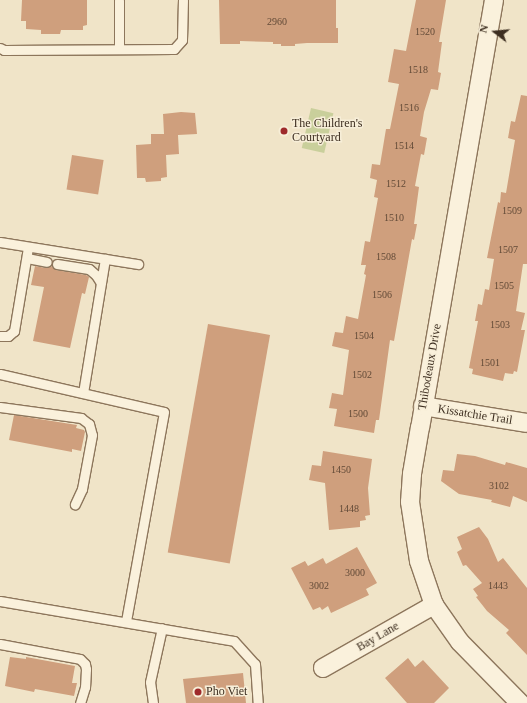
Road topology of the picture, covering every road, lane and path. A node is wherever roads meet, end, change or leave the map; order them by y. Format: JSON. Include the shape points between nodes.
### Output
{"nodes":[{"id":1,"x":119,"y":0,"type":"edge"},
{"id":2,"x":183,"y":0,"type":"edge"},
{"id":3,"x":494,"y":0,"type":"edge"},
{"id":4,"x":0,"y":48,"type":"edge"},
{"id":5,"x":119,"y":49,"type":"junction"},
{"id":6,"x":0,"y":242,"type":"edge"},
{"id":7,"x":28,"y":247,"type":"junction"},
{"id":8,"x":27,"y":258,"type":"junction"},
{"id":9,"x":105,"y":258,"type":"junction"},
{"id":10,"x":47,"y":262,"type":"dead end"},
{"id":11,"x":57,"y":264,"type":"dead end"},
{"id":12,"x":138,"y":264,"type":"dead end"},
{"id":13,"x":101,"y":283,"type":"junction"},
{"id":14,"x":0,"y":336,"type":"edge"},
{"id":15,"x":0,"y":374,"type":"edge"},
{"id":16,"x":83,"y":393,"type":"junction"},
{"id":17,"x":423,"y":406,"type":"junction"},
{"id":18,"x":0,"y":407,"type":"edge"},
{"id":19,"x":527,"y":423,"type":"edge"},
{"id":20,"x":75,"y":504,"type":"dead end"},
{"id":21,"x":0,"y":601,"type":"edge"},
{"id":22,"x":434,"y":605,"type":"junction"},
{"id":23,"x":126,"y":622,"type":"junction"},
{"id":24,"x":162,"y":628,"type":"junction"},
{"id":25,"x":0,"y":644,"type":"edge"},
{"id":26,"x":322,"y":668,"type":"dead end"},
{"id":27,"x":80,"y":703,"type":"edge"},
{"id":28,"x":153,"y":703,"type":"edge"},
{"id":29,"x":258,"y":703,"type":"edge"},
{"id":30,"x":520,"y":703,"type":"edge"}],
"edges":[{"from":1,"to":5,"type":"lane"},
{"from":2,"to":5,"type":"lane","via":[[182,40],[174,49]]},
{"from":3,"to":17,"type":"street","name":"Thibodeaux Drive"},
{"from":4,"to":5,"type":"lane"},
{"from":6,"to":7,"type":"lane"},
{"from":7,"to":8,"type":"lane"},
{"from":7,"to":9,"type":"lane"},
{"from":8,"to":10,"type":"lane"},
{"from":8,"to":14,"type":"lane","via":[[14,331],[8,336]]},
{"from":9,"to":12,"type":"lane"},
{"from":9,"to":13,"type":"lane"},
{"from":11,"to":13,"type":"lane","via":[[89,269]]},
{"from":13,"to":16,"type":"lane"},
{"from":15,"to":16,"type":"lane"},
{"from":16,"to":23,"type":"lane","via":[[164,412]]},
{"from":17,"to":19,"type":"street","name":"Kissatchie Trail"},
{"from":17,"to":22,"type":"street","name":"Thibodeaux Drive","via":[[410,502],[419,561]]},
{"from":18,"to":20,"type":"lane","via":[[81,418],[89,424],[92,435],[82,488]]},
{"from":21,"to":23,"type":"lane"},
{"from":22,"to":26,"type":"street","name":"Bay Lane"},
{"from":22,"to":30,"type":"street","name":"Thibodeaux Drive","via":[[460,642]]},
{"from":23,"to":24,"type":"lane"},
{"from":24,"to":28,"type":"lane","via":[[150,682]]},
{"from":24,"to":29,"type":"lane","via":[[234,640],[255,664]]},
{"from":25,"to":27,"type":"lane","via":[[80,659],[86,669],[85,687]]}]}
